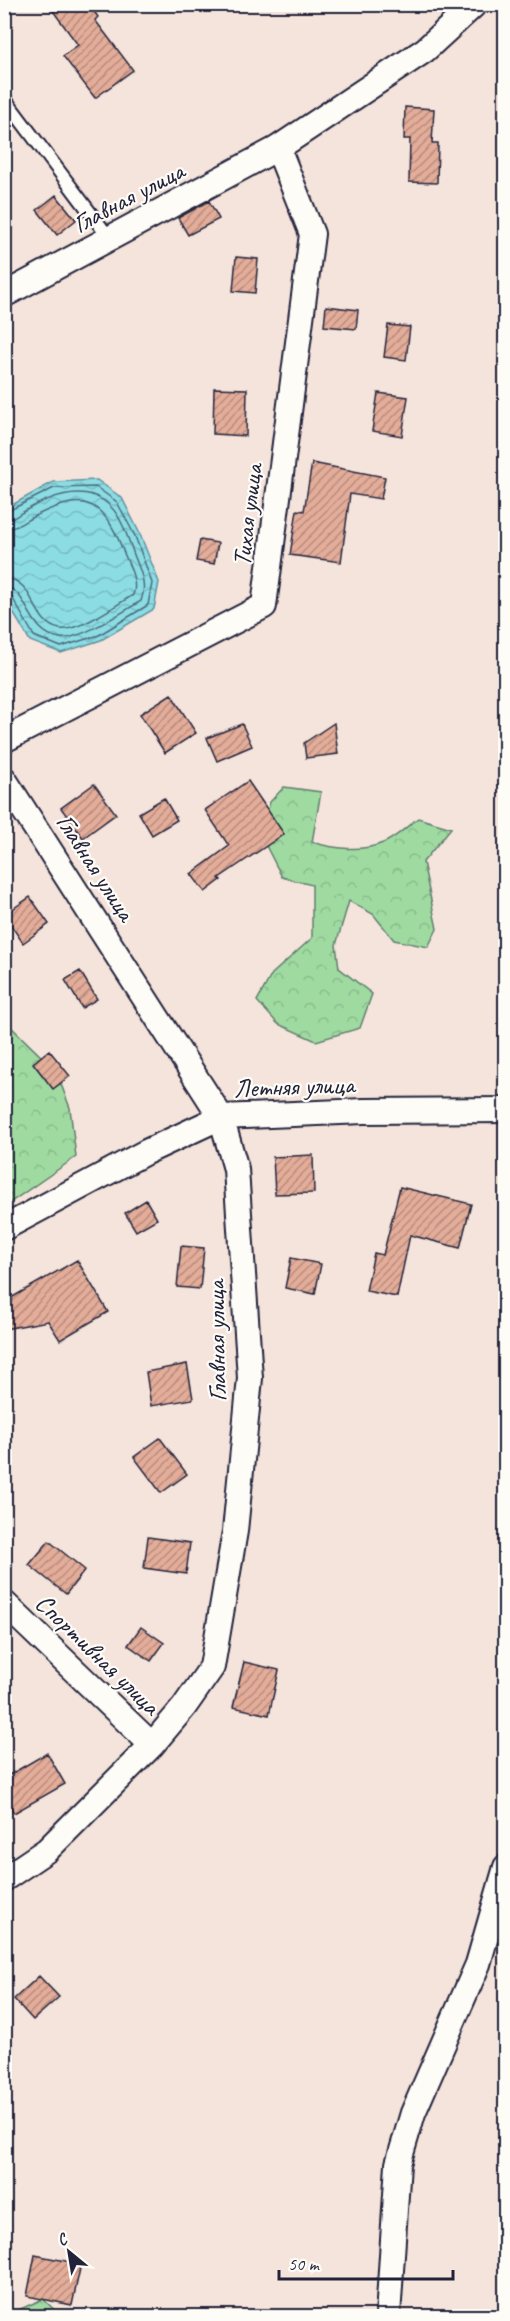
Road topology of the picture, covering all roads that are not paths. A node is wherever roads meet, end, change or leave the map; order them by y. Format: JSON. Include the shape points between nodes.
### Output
{"nodes":[{"id":1,"x":475,"y":4,"type":"edge"},
{"id":2,"x":4,"y":98,"type":"edge"},
{"id":3,"x":278,"y":148,"type":"junction"},
{"id":4,"x":110,"y":239,"type":"junction"},
{"id":5,"x":4,"y":296,"type":"edge"},
{"id":6,"x":4,"y":740,"type":"edge"},
{"id":7,"x":4,"y":779,"type":"edge"},
{"id":8,"x":506,"y":1110,"type":"edge"},
{"id":9,"x":222,"y":1117,"type":"junction"},
{"id":10,"x":4,"y":1228,"type":"edge"},
{"id":11,"x":4,"y":1603,"type":"edge"},
{"id":12,"x":152,"y":1745,"type":"junction"},
{"id":13,"x":506,"y":1867,"type":"edge"},
{"id":14,"x":4,"y":1879,"type":"edge"},
{"id":15,"x":388,"y":2316,"type":"edge"}],
"edges":[{"from":1,"to":3,"type":"street","name":"Главная улица","via":[[425,50]]},
{"from":2,"to":4,"type":"lane"},
{"from":3,"to":4,"type":"street","name":"Главная улица"},
{"from":3,"to":6,"type":"street","name":"Тихая улица","via":[[312,234],[264,606]]},
{"from":4,"to":5,"type":"street","name":"Главная улица"},
{"from":7,"to":9,"type":"street","name":"Главная улица"},
{"from":8,"to":9,"type":"street","name":"Летняя улица"},
{"from":9,"to":10,"type":"street","name":"Летняя улица","via":[[146,1152]]},
{"from":9,"to":12,"type":"street","name":"Главная улица","via":[[236,1169],[250,1378],[235,1531],[212,1667]]},
{"from":11,"to":12,"type":"street","name":"Спортивная улица"},
{"from":12,"to":14,"type":"street","name":"Главная улица","via":[[47,1850]]},
{"from":13,"to":15,"type":"street","via":[[478,1964],[413,2113],[398,2164]]}]}
